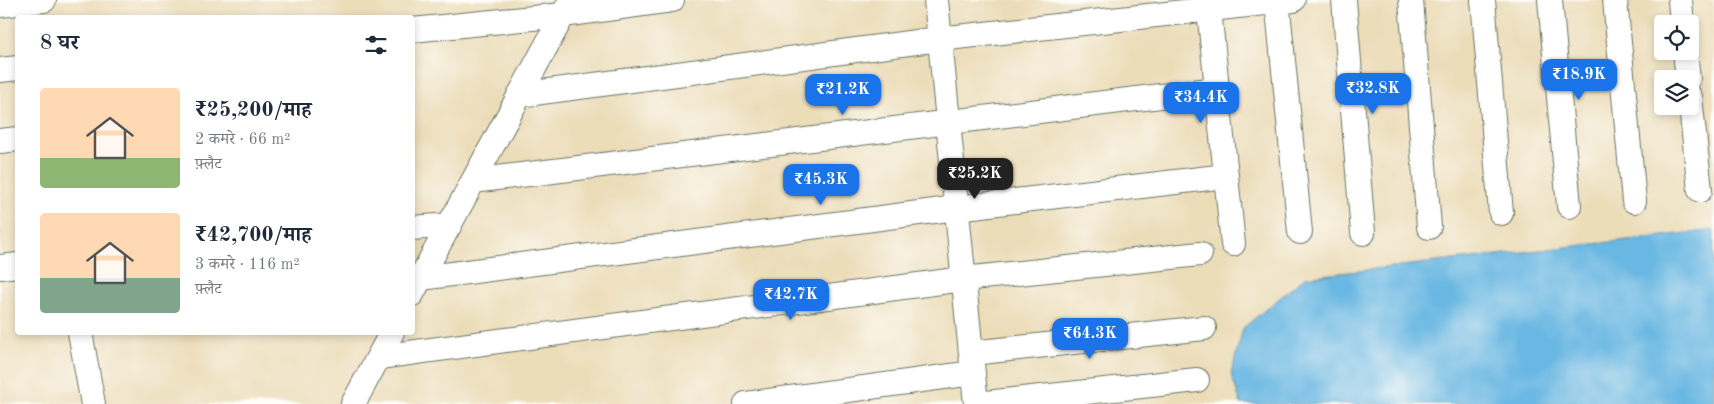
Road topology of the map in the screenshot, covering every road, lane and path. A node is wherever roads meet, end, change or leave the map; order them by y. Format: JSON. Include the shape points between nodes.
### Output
{"nodes":[{"id":1,"x":672,"y":0,"type":"edge"},
{"id":2,"x":936,"y":0,"type":"edge"},
{"id":3,"x":1344,"y":0,"type":"edge"},
{"id":4,"x":1411,"y":0,"type":"edge"},
{"id":5,"x":1483,"y":0,"type":"edge"},
{"id":6,"x":1550,"y":0,"type":"edge"},
{"id":7,"x":1615,"y":0,"type":"edge"},
{"id":8,"x":1680,"y":0,"type":"edge"},
{"id":9,"x":1282,"y":1,"type":"edge"},
{"id":10,"x":1208,"y":4,"type":"edge"},
{"id":11,"x":0,"y":5,"type":"edge"},
{"id":12,"x":36,"y":5,"type":"edge"},
{"id":13,"x":567,"y":8,"type":"edge"},
{"id":14,"x":1681,"y":15,"type":"edge"},
{"id":15,"x":415,"y":30,"type":"edge"},
{"id":16,"x":940,"y":39,"type":"junction"},
{"id":17,"x":15,"y":68,"type":"edge"},
{"id":18,"x":0,"y":70,"type":"edge"},
{"id":19,"x":1217,"y":89,"type":"junction"},
{"id":20,"x":520,"y":96,"type":"junction"},
{"id":21,"x":1692,"y":115,"type":"edge"},
{"id":22,"x":948,"y":123,"type":"junction"},
{"id":23,"x":15,"y":139,"type":"edge"},
{"id":24,"x":0,"y":141,"type":"edge"},
{"id":25,"x":1226,"y":176,"type":"junction"},
{"id":26,"x":473,"y":181,"type":"junction"},
{"id":27,"x":1700,"y":190,"type":"dead end"},
{"id":28,"x":1634,"y":201,"type":"dead end"},
{"id":29,"x":1569,"y":206,"type":"dead end"},
{"id":30,"x":956,"y":208,"type":"junction"},
{"id":31,"x":1500,"y":213,"type":"dead end"},
{"id":32,"x":450,"y":225,"type":"junction"},
{"id":33,"x":1429,"y":227,"type":"dead end"},
{"id":34,"x":415,"y":228,"type":"edge"},
{"id":35,"x":1300,"y":232,"type":"dead end"},
{"id":36,"x":1363,"y":233,"type":"dead end"},
{"id":37,"x":1233,"y":244,"type":"dead end"},
{"id":38,"x":1200,"y":254,"type":"dead end"},
{"id":39,"x":15,"y":265,"type":"edge"},
{"id":40,"x":0,"y":267,"type":"edge"},
{"id":41,"x":963,"y":279,"type":"junction"},
{"id":42,"x":417,"y":286,"type":"edge"},
{"id":43,"x":1204,"y":328,"type":"dead end"},
{"id":44,"x":81,"y":335,"type":"edge"},
{"id":45,"x":390,"y":335,"type":"edge"},
{"id":46,"x":379,"y":356,"type":"junction"},
{"id":47,"x":972,"y":363,"type":"junction"},
{"id":48,"x":1197,"y":380,"type":"dead end"},
{"id":49,"x":820,"y":399,"type":"edge"},
{"id":50,"x":93,"y":404,"type":"edge"},
{"id":51,"x":353,"y":404,"type":"edge"},
{"id":52,"x":746,"y":404,"type":"edge"},
{"id":53,"x":976,"y":404,"type":"edge"}],
"edges":[{"from":1,"to":13,"type":"street"},
{"from":2,"to":16,"type":"street"},
{"from":3,"to":36,"type":"street"},
{"from":4,"to":33,"type":"street"},
{"from":5,"to":31,"type":"street"},
{"from":6,"to":29,"type":"street"},
{"from":7,"to":28,"type":"street"},
{"from":8,"to":14,"type":"street"},
{"from":9,"to":10,"type":"street"},
{"from":9,"to":35,"type":"street"},
{"from":10,"to":16,"type":"street"},
{"from":10,"to":19,"type":"street"},
{"from":11,"to":12,"type":"street"},
{"from":13,"to":15,"type":"street"},
{"from":13,"to":20,"type":"street"},
{"from":16,"to":20,"type":"street"},
{"from":16,"to":22,"type":"street"},
{"from":17,"to":18,"type":"street"},
{"from":19,"to":22,"type":"street"},
{"from":19,"to":25,"type":"street"},
{"from":20,"to":26,"type":"street"},
{"from":21,"to":27,"type":"street"},
{"from":22,"to":26,"type":"street"},
{"from":22,"to":30,"type":"street"},
{"from":23,"to":24,"type":"street"},
{"from":25,"to":30,"type":"street"},
{"from":25,"to":37,"type":"street"},
{"from":26,"to":32,"type":"street"},
{"from":30,"to":41,"type":"street"},
{"from":30,"to":42,"type":"street"},
{"from":32,"to":34,"type":"street"},
{"from":32,"to":42,"type":"street"},
{"from":38,"to":41,"type":"street"},
{"from":39,"to":40,"type":"street"},
{"from":41,"to":46,"type":"street"},
{"from":41,"to":47,"type":"street"},
{"from":43,"to":47,"type":"street"},
{"from":44,"to":50,"type":"street"},
{"from":45,"to":46,"type":"street"},
{"from":46,"to":51,"type":"street"},
{"from":47,"to":49,"type":"street"},
{"from":47,"to":53,"type":"street"},
{"from":48,"to":53,"type":"street"},
{"from":49,"to":52,"type":"street"}]}
